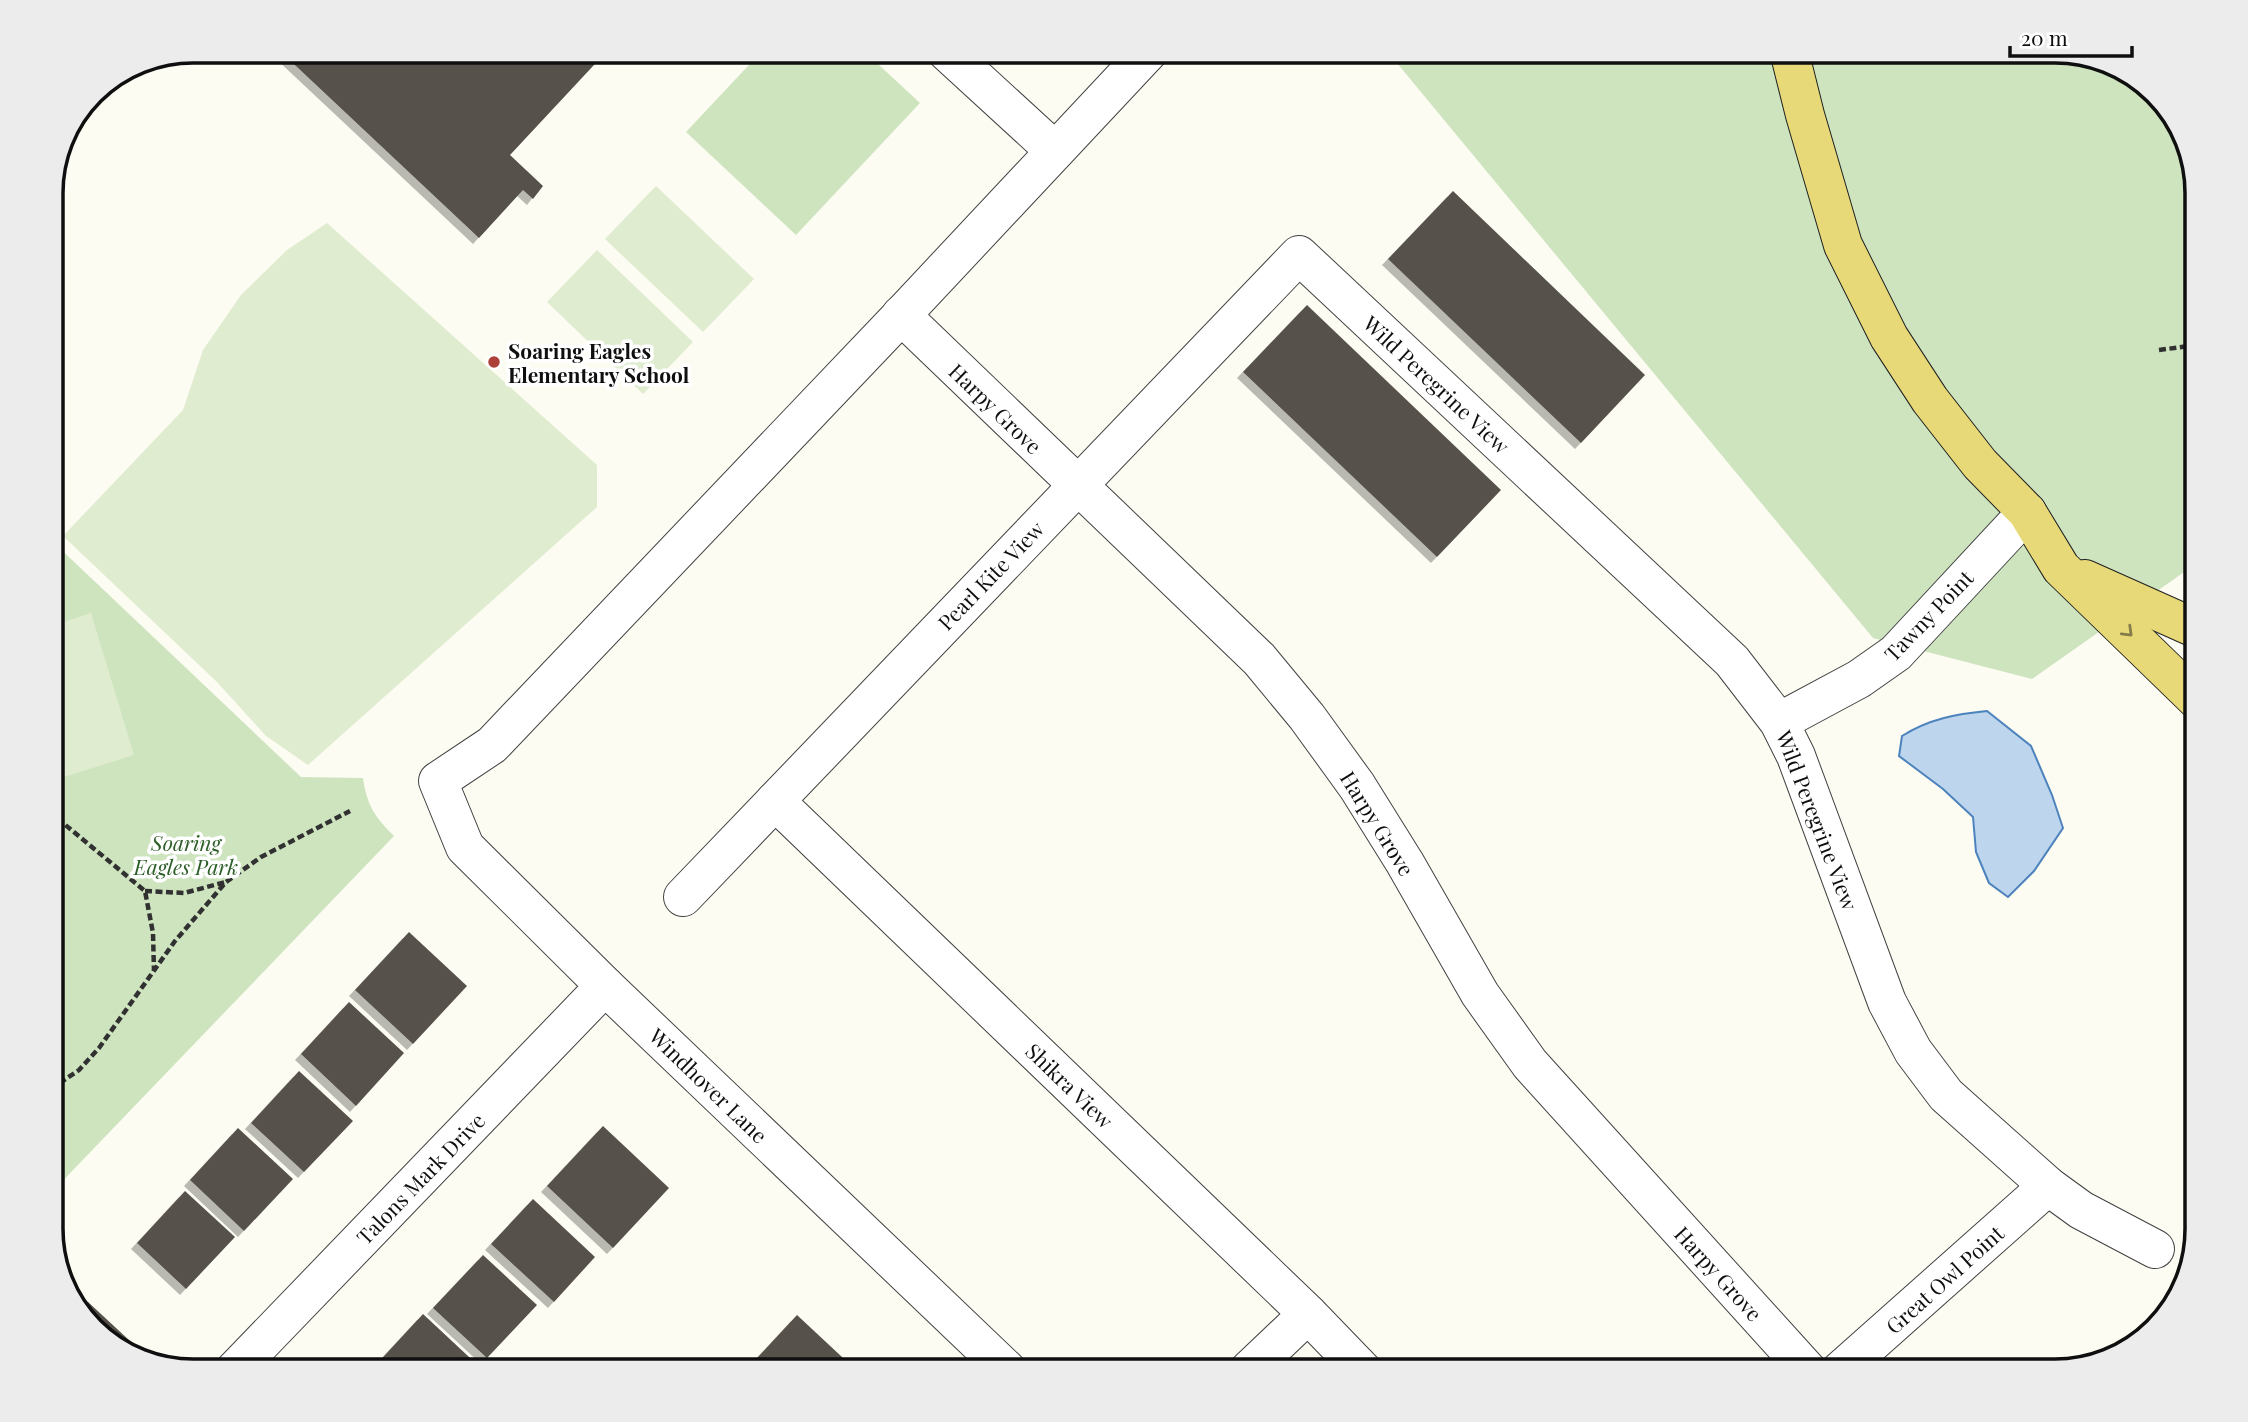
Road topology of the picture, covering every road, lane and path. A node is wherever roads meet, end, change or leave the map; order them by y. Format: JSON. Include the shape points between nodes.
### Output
{"nodes":[{"id":1,"x":959,"y":63,"type":"edge"},
{"id":2,"x":1138,"y":63,"type":"edge"},
{"id":3,"x":1792,"y":63,"type":"edge"},
{"id":4,"x":1055,"y":152,"type":"junction"},
{"id":5,"x":1299,"y":256,"type":"joint"},
{"id":6,"x":901,"y":316,"type":"junction"},
{"id":7,"x":2185,"y":347,"type":"edge"},
{"id":8,"x":2159,"y":350,"type":"dead end"},
{"id":9,"x":1076,"y":485,"type":"junction"},
{"id":10,"x":2027,"y":512,"type":"junction"},
{"id":11,"x":2061,"y":568,"type":"junction"},
{"id":12,"x":2185,"y":624,"type":"edge"},
{"id":13,"x":2185,"y":688,"type":"edge"},
{"id":14,"x":1779,"y":722,"type":"junction"},
{"id":15,"x":775,"y":801,"type":"junction"},
{"id":16,"x":350,"y":811,"type":"dead end"},
{"id":17,"x":63,"y":823,"type":"edge"},
{"id":18,"x":226,"y":881,"type":"junction"},
{"id":19,"x":145,"y":891,"type":"junction"},
{"id":20,"x":683,"y":897,"type":"dead end"},
{"id":21,"x":154,"y":971,"type":"junction"},
{"id":22,"x":605,"y":986,"type":"junction"},
{"id":23,"x":63,"y":1081,"type":"edge"},
{"id":24,"x":2048,"y":1186,"type":"junction"},
{"id":25,"x":2155,"y":1249,"type":"dead end"},
{"id":26,"x":1308,"y":1314,"type":"junction"},
{"id":27,"x":246,"y":1359,"type":"edge"},
{"id":28,"x":984,"y":1359,"type":"edge"},
{"id":29,"x":1261,"y":1359,"type":"edge"},
{"id":30,"x":1351,"y":1359,"type":"edge"},
{"id":31,"x":1797,"y":1359,"type":"edge"},
{"id":32,"x":1853,"y":1359,"type":"edge"}],
"edges":[{"from":1,"to":4,"type":"street"},
{"from":2,"to":4,"type":"street"},
{"from":3,"to":10,"type":"main road","via":[[1843,245],[1889,337],[1980,464]]},
{"from":4,"to":6,"type":"street"},
{"from":5,"to":9,"type":"street","name":"Pearl Kite View"},
{"from":5,"to":14,"type":"street","name":"Wild Peregrine View","via":[[1723,652]]},
{"from":6,"to":9,"type":"street","name":"Harpy Grove"},
{"from":6,"to":22,"type":"street","name":"Windhover Lane","via":[[492,745],[438,781],[465,847]]},
{"from":7,"to":8,"type":"path"},
{"from":9,"to":15,"type":"street","name":"Pearl Kite View"},
{"from":9,"to":31,"type":"street","name":"Harpy Grove","via":[[1259,659],[1307,717],[1399,853],[1480,994],[1530,1063]]},
{"from":10,"to":11,"type":"main road"},
{"from":10,"to":14,"type":"street","name":"Tawny Point","via":[[1896,653],[1859,679]]},
{"from":11,"to":12,"type":"main road"},
{"from":11,"to":13,"type":"main road","one_way":true},
{"from":14,"to":24,"type":"street","name":"Wild Peregrine View","via":[[1798,760],[1887,1002],[1913,1051],[1946,1094]]},
{"from":15,"to":20,"type":"street","name":"Pearl Kite View"},
{"from":15,"to":26,"type":"street","name":"Shikra View"},
{"from":16,"to":18,"type":"path","via":[[261,857]]},
{"from":17,"to":19,"type":"path"},
{"from":18,"to":19,"type":"path","via":[[184,892]]},
{"from":18,"to":21,"type":"path"},
{"from":19,"to":21,"type":"path"},
{"from":21,"to":23,"type":"path","via":[[99,1048]]},
{"from":22,"to":27,"type":"street","name":"Talons Mark Drive"},
{"from":22,"to":28,"type":"street","name":"Windhover Lane"},
{"from":24,"to":25,"type":"street","name":"Wild Peregrine View","via":[[2081,1210]]},
{"from":24,"to":32,"type":"street","name":"Great Owl Point"},
{"from":26,"to":29,"type":"street"},
{"from":26,"to":30,"type":"street","name":"Shikra View"}]}
